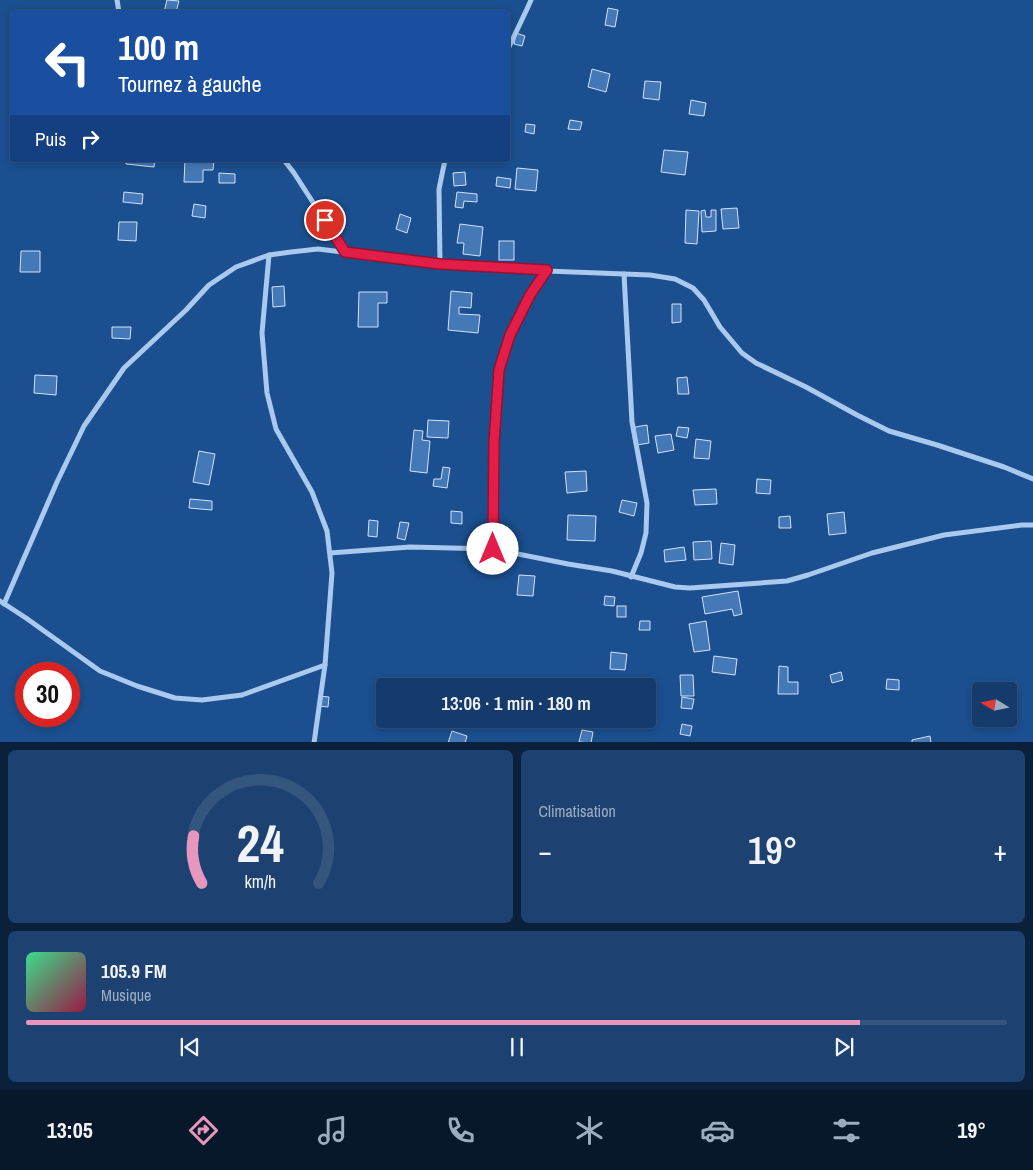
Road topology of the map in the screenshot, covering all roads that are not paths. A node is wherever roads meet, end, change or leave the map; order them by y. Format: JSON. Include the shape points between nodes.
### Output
{"nodes":[{"id":1,"x":530,"y":0,"type":"edge"},
{"id":2,"x":510,"y":45,"type":"edge"},
{"id":3,"x":286,"y":162,"type":"edge"},
{"id":4,"x":445,"y":162,"type":"edge"},
{"id":5,"x":345,"y":252,"type":"junction"},
{"id":6,"x":269,"y":255,"type":"junction"},
{"id":7,"x":440,"y":264,"type":"junction"},
{"id":8,"x":547,"y":270,"type":"junction"},
{"id":9,"x":624,"y":274,"type":"junction"},
{"id":10,"x":1033,"y":480,"type":"edge"},
{"id":11,"x":1033,"y":525,"type":"edge"},
{"id":12,"x":493,"y":549,"type":"junction"},
{"id":13,"x":330,"y":553,"type":"junction"},
{"id":14,"x":631,"y":576,"type":"junction"},
{"id":15,"x":2,"y":602,"type":"edge"},
{"id":16,"x":326,"y":665,"type":"junction"},
{"id":17,"x":314,"y":742,"type":"edge"}],
"edges":[{"from":1,"to":2,"type":"street"},
{"from":3,"to":5,"type":"street"},
{"from":4,"to":7,"type":"street","via":[[439,188]]},
{"from":5,"to":6,"type":"street","via":[[318,249]]},
{"from":5,"to":7,"type":"street"},
{"from":6,"to":13,"type":"street","via":[[262,333],[267,393],[276,429],[312,492],[327,531]]},
{"from":6,"to":15,"type":"street","via":[[236,267],[209,286],[124,368],[84,426]]},
{"from":7,"to":8,"type":"street"},
{"from":8,"to":9,"type":"street"},
{"from":8,"to":12,"type":"street","via":[[510,335],[499,370],[494,443]]},
{"from":9,"to":10,"type":"street","via":[[650,274],[693,288],[742,353],[865,419],[889,431],[1004,467]]},
{"from":9,"to":14,"type":"street","via":[[632,422],[647,503],[646,533]]},
{"from":11,"to":14,"type":"street","via":[[944,535],[872,553],[787,581],[690,588]]},
{"from":12,"to":13,"type":"street","via":[[410,547]]},
{"from":12,"to":14,"type":"street"},
{"from":13,"to":16,"type":"street","via":[[332,573]]},
{"from":15,"to":16,"type":"street","via":[[100,671],[174,698],[202,700],[242,695]]},
{"from":16,"to":17,"type":"street"}]}
